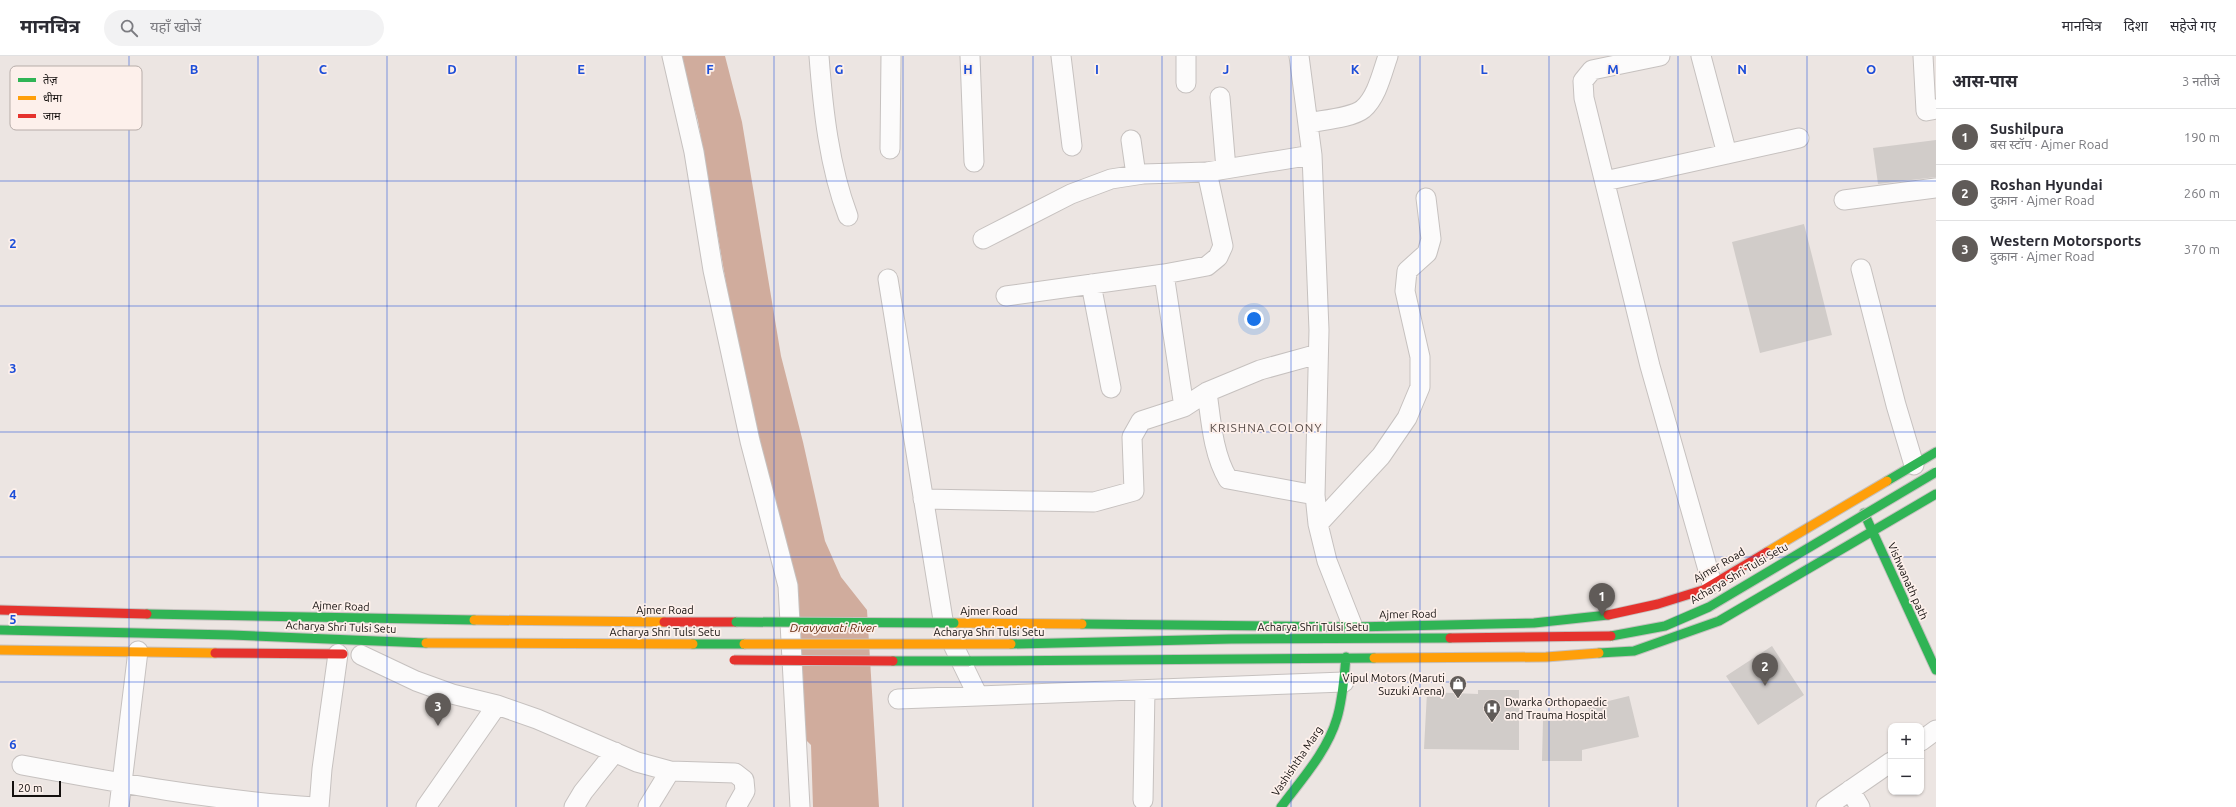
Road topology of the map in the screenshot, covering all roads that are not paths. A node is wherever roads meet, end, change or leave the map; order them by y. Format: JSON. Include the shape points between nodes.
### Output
{"nodes":[{"id":1,"x":672,"y":56,"type":"edge"},
{"id":2,"x":819,"y":56,"type":"edge"},
{"id":3,"x":891,"y":56,"type":"edge"},
{"id":4,"x":970,"y":56,"type":"edge"},
{"id":5,"x":1061,"y":56,"type":"edge"},
{"id":6,"x":1186,"y":56,"type":"edge"},
{"id":7,"x":1299,"y":56,"type":"edge"},
{"id":8,"x":1388,"y":56,"type":"edge"},
{"id":9,"x":1660,"y":56,"type":"edge"},
{"id":10,"x":1701,"y":56,"type":"edge"},
{"id":11,"x":1923,"y":56,"type":"edge"},
{"id":12,"x":1637,"y":59,"type":"edge"},
{"id":13,"x":1186,"y":83,"type":"dead end"},
{"id":14,"x":1220,"y":96,"type":"dead end"},
{"id":15,"x":1936,"y":109,"type":"edge"},
{"id":16,"x":1308,"y":123,"type":"junction"},
{"id":17,"x":1799,"y":138,"type":"dead end"},
{"id":18,"x":1131,"y":140,"type":"dead end"},
{"id":19,"x":1072,"y":146,"type":"dead end"},
{"id":20,"x":890,"y":149,"type":"dead end"},
{"id":21,"x":1727,"y":154,"type":"junction"},
{"id":22,"x":1312,"y":155,"type":"junction"},
{"id":23,"x":974,"y":162,"type":"dead end"},
{"id":24,"x":1226,"y":169,"type":"junction"},
{"id":25,"x":1207,"y":172,"type":"junction"},
{"id":26,"x":1136,"y":175,"type":"junction"},
{"id":27,"x":1605,"y":181,"type":"junction"},
{"id":28,"x":1936,"y":188,"type":"edge"},
{"id":29,"x":1426,"y":198,"type":"dead end"},
{"id":30,"x":1844,"y":200,"type":"dead end"},
{"id":31,"x":848,"y":216,"type":"dead end"},
{"id":32,"x":983,"y":239,"type":"dead end"},
{"id":33,"x":1861,"y":269,"type":"dead end"},
{"id":34,"x":1164,"y":274,"type":"junction"},
{"id":35,"x":888,"y":279,"type":"dead end"},
{"id":36,"x":1091,"y":284,"type":"junction"},
{"id":37,"x":1006,"y":296,"type":"dead end"},
{"id":38,"x":1318,"y":354,"type":"junction"},
{"id":39,"x":1111,"y":388,"type":"dead end"},
{"id":40,"x":1207,"y":392,"type":"junction"},
{"id":41,"x":1184,"y":406,"type":"junction"},
{"id":42,"x":1936,"y":452,"type":"edge"},
{"id":43,"x":1914,"y":465,"type":"junction"},
{"id":44,"x":1936,"y":472,"type":"edge"},
{"id":45,"x":1936,"y":494,"type":"edge"},
{"id":46,"x":1315,"y":495,"type":"junction"},
{"id":47,"x":923,"y":499,"type":"junction"},
{"id":48,"x":1858,"y":500,"type":"junction"},
{"id":49,"x":1318,"y":524,"type":"junction"},
{"id":50,"x":1873,"y":531,"type":"junction"},
{"id":51,"x":1712,"y":584,"type":"junction"},
{"id":52,"x":0,"y":610,"type":"edge"},
{"id":53,"x":1353,"y":627,"type":"junction"},
{"id":54,"x":0,"y":630,"type":"edge"},
{"id":55,"x":0,"y":650,"type":"edge"},
{"id":56,"x":138,"y":651,"type":"junction"},
{"id":57,"x":338,"y":654,"type":"junction"},
{"id":58,"x":361,"y":655,"type":"junction"},
{"id":59,"x":385,"y":656,"type":"dead end"},
{"id":60,"x":1346,"y":657,"type":"junction"},
{"id":61,"x":730,"y":660,"type":"dead end"},
{"id":62,"x":1936,"y":670,"type":"edge"},
{"id":63,"x":1344,"y":682,"type":"junction"},
{"id":64,"x":1145,"y":690,"type":"junction"},
{"id":65,"x":978,"y":696,"type":"junction"},
{"id":66,"x":898,"y":699,"type":"dead end"},
{"id":67,"x":497,"y":705,"type":"junction"},
{"id":68,"x":1936,"y":730,"type":"edge"},
{"id":69,"x":1924,"y":739,"type":"edge"},
{"id":70,"x":615,"y":752,"type":"junction"},
{"id":71,"x":1888,"y":764,"type":"edge"},
{"id":72,"x":22,"y":765,"type":"dead end"},
{"id":73,"x":670,"y":770,"type":"junction"},
{"id":74,"x":121,"y":783,"type":"junction"},
{"id":75,"x":1850,"y":790,"type":"junction"},
{"id":76,"x":1142,"y":800,"type":"dead end"},
{"id":77,"x":119,"y":807,"type":"edge"},
{"id":78,"x":315,"y":807,"type":"edge"},
{"id":79,"x":319,"y":807,"type":"edge"},
{"id":80,"x":426,"y":807,"type":"edge"},
{"id":81,"x":574,"y":807,"type":"edge"},
{"id":82,"x":648,"y":807,"type":"edge"},
{"id":83,"x":736,"y":807,"type":"edge"},
{"id":84,"x":800,"y":807,"type":"edge"},
{"id":85,"x":1281,"y":807,"type":"edge"},
{"id":86,"x":1826,"y":807,"type":"edge"},
{"id":87,"x":1860,"y":807,"type":"edge"}],
"edges":[{"from":1,"to":84,"type":"street","via":[[694,152],[713,270],[750,441],[788,586]]},
{"from":2,"to":31,"type":"street","via":[[827,129],[839,192]]},
{"from":3,"to":20,"type":"street"},
{"from":4,"to":23,"type":"street"},
{"from":5,"to":19,"type":"street"},
{"from":6,"to":13,"type":"street"},
{"from":7,"to":16,"type":"street"},
{"from":8,"to":16,"type":"street","via":[[1373,95],[1362,110],[1346,116]]},
{"from":9,"to":12,"type":"street"},
{"from":10,"to":21,"type":"street"},
{"from":11,"to":15,"type":"street","via":[[1926,111]]},
{"from":12,"to":27,"type":"street","via":[[1592,70],[1583,81],[1584,98]]},
{"from":14,"to":24,"type":"street"},
{"from":16,"to":22,"type":"street"},
{"from":17,"to":21,"type":"street"},
{"from":18,"to":26,"type":"street"},
{"from":21,"to":27,"type":"street"},
{"from":22,"to":24,"type":"street"},
{"from":22,"to":38,"type":"street"},
{"from":24,"to":25,"type":"street"},
{"from":25,"to":26,"type":"street"},
{"from":25,"to":34,"type":"street","via":[[1223,246],[1218,258],[1207,266]]},
{"from":26,"to":32,"type":"street","via":[[1111,179],[1071,194]]},
{"from":27,"to":51,"type":"street","via":[[1650,366]]},
{"from":28,"to":30,"type":"street"},
{"from":29,"to":49,"type":"street","via":[[1431,239],[1428,253],[1407,271],[1405,292],[1420,357],[1420,386],[1407,418],[1381,456]]},
{"from":33,"to":43,"type":"street"},
{"from":34,"to":36,"type":"street"},
{"from":34,"to":41,"type":"street"},
{"from":35,"to":47,"type":"street"},
{"from":36,"to":37,"type":"street"},
{"from":36,"to":39,"type":"street"},
{"from":38,"to":40,"type":"street","via":[[1260,370]]},
{"from":38,"to":46,"type":"street"},
{"from":40,"to":41,"type":"street"},
{"from":40,"to":46,"type":"street","via":[[1214,441],[1228,479]]},
{"from":41,"to":47,"type":"street","via":[[1141,421],[1132,437],[1134,491],[1094,502]]},
{"from":42,"to":43,"type":"main road","name":"Ajmer Road"},
{"from":43,"to":48,"type":"main road","name":"Ajmer Road"},
{"from":44,"to":54,"type":"main road","name":"Acharya Shri Tulsi Setu","bridge":true,"via":[[1709,607],[1666,626],[1604,637],[1231,639],[1028,644],[669,645],[421,642]]},
{"from":45,"to":50,"type":"main road"},
{"from":46,"to":49,"type":"street"},
{"from":47,"to":65,"type":"street","via":[[944,626]]},
{"from":48,"to":50,"type":"main road","name":"Vishwanath path"},
{"from":48,"to":51,"type":"main road","name":"Ajmer Road"},
{"from":49,"to":53,"type":"street","via":[[1327,561]]},
{"from":50,"to":60,"type":"main road","via":[[1719,621],[1634,651],[1546,657]]},
{"from":50,"to":62,"type":"main road","name":"Vishwanath path","via":[[1904,605]]},
{"from":51,"to":53,"type":"main road","name":"Ajmer Road","via":[[1703,590],[1658,604],[1602,616],[1534,623]]},
{"from":52,"to":53,"type":"main road","name":"Ajmer Road","bridge":true,"via":[[405,620]]},
{"from":55,"to":56,"type":"main road"},
{"from":56,"to":57,"type":"main road"},
{"from":56,"to":74,"type":"street"},
{"from":57,"to":58,"type":"main road"},
{"from":57,"to":79,"type":"street"},
{"from":58,"to":59,"type":"main road"},
{"from":58,"to":67,"type":"street","via":[[416,681],[452,694]]},
{"from":60,"to":61,"type":"main road","bridge":true,"via":[[969,661]]},
{"from":60,"to":63,"type":"main road","name":"Vashishtha Marg"},
{"from":63,"to":64,"type":"street"},
{"from":63,"to":85,"type":"main road","name":"Vashishtha Marg","via":[[1334,727],[1317,757]]},
{"from":64,"to":65,"type":"street"},
{"from":64,"to":76,"type":"street"},
{"from":65,"to":66,"type":"street"},
{"from":67,"to":70,"type":"street"},
{"from":67,"to":80,"type":"street"},
{"from":68,"to":69,"type":"street"},
{"from":70,"to":73,"type":"street","via":[[637,762]]},
{"from":70,"to":81,"type":"street"},
{"from":71,"to":75,"type":"street"},
{"from":72,"to":74,"type":"street"},
{"from":73,"to":82,"type":"street"},
{"from":73,"to":83,"type":"street","via":[[735,773],[744,780],[744,791]]},
{"from":74,"to":77,"type":"street"},
{"from":74,"to":78,"type":"street","via":[[259,804]]},
{"from":75,"to":86,"type":"street"},
{"from":75,"to":87,"type":"street"}]}
